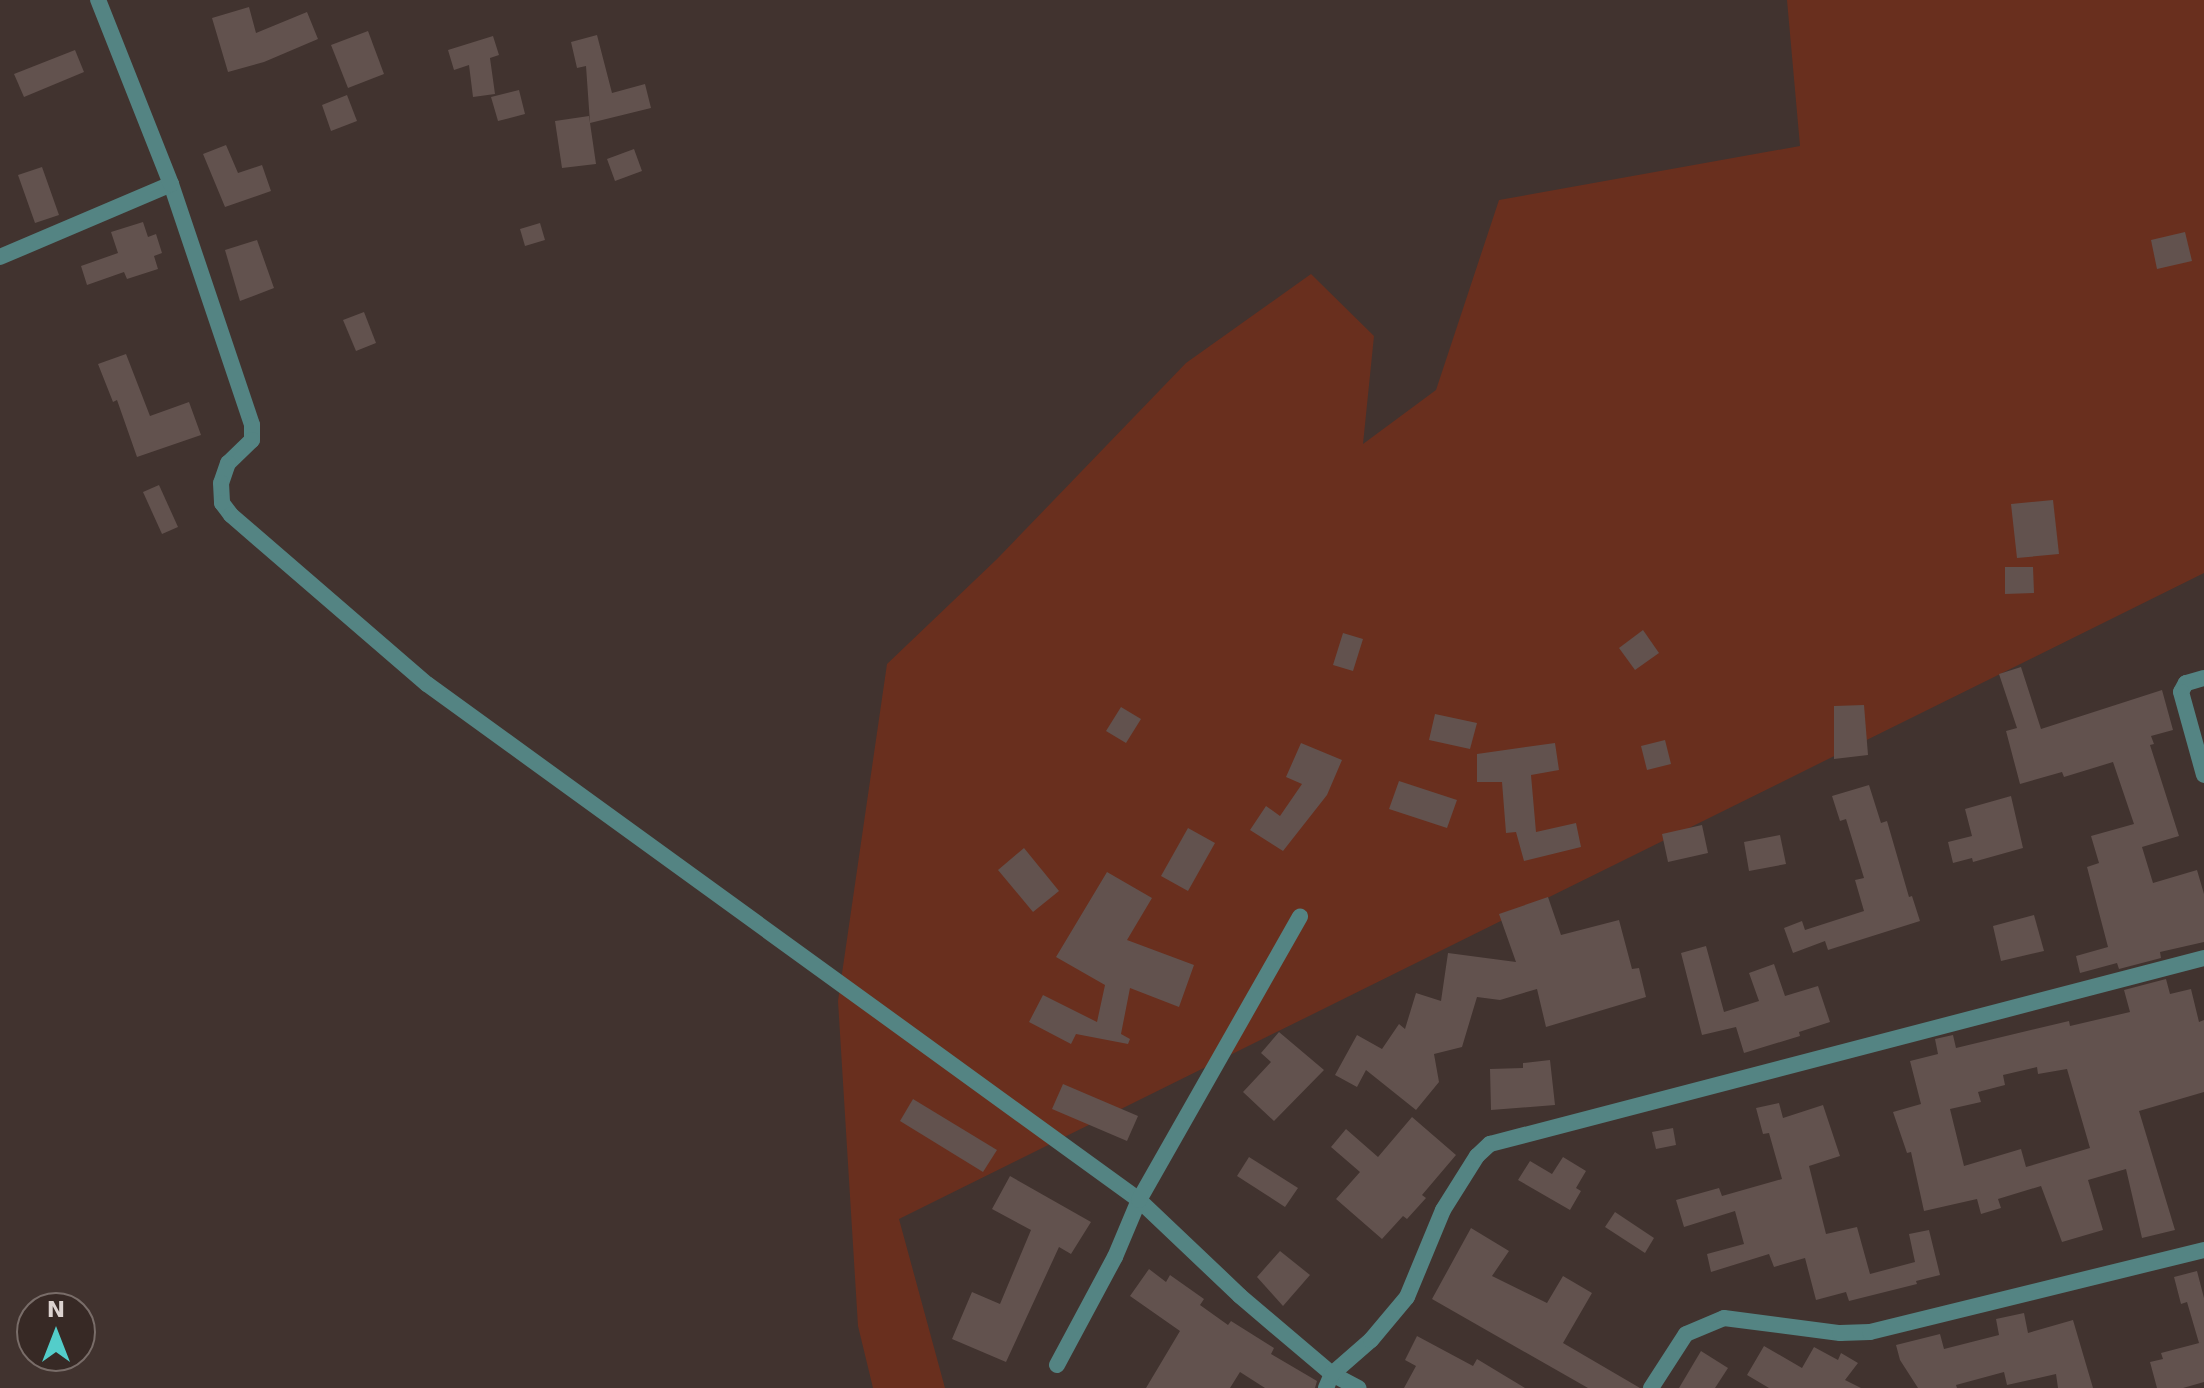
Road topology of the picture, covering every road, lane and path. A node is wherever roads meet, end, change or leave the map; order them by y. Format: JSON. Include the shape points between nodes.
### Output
{"nodes":[{"id":1,"x":98,"y":0,"type":"edge"},
{"id":2,"x":171,"y":184,"type":"junction"},
{"id":3,"x":0,"y":257,"type":"edge"},
{"id":4,"x":2204,"y":678,"type":"edge"},
{"id":5,"x":2204,"y":775,"type":"edge"},
{"id":6,"x":1300,"y":917,"type":"dead end"},
{"id":7,"x":2204,"y":958,"type":"edge"},
{"id":8,"x":1139,"y":1200,"type":"junction"},
{"id":9,"x":2204,"y":1250,"type":"edge"},
{"id":10,"x":1057,"y":1365,"type":"dead end"},
{"id":11,"x":1329,"y":1381,"type":"edge"},
{"id":12,"x":1358,"y":1388,"type":"edge"},
{"id":13,"x":1651,"y":1388,"type":"edge"}],
"edges":[{"from":1,"to":2,"type":"street"},
{"from":2,"to":3,"type":"street"},
{"from":2,"to":8,"type":"street","via":[[252,425],[252,440],[228,463],[221,483],[222,503],[231,515],[427,684]]},
{"from":4,"to":5,"type":"street","via":[[2186,683],[2181,692]]},
{"from":6,"to":8,"type":"street"},
{"from":7,"to":11,"type":"street","via":[[1490,1144],[1443,1210],[1407,1297]]},
{"from":8,"to":10,"type":"street"},
{"from":8,"to":11,"type":"street"},
{"from":9,"to":13,"type":"street","via":[[1870,1332],[1724,1318],[1686,1334]]},
{"from":11,"to":12,"type":"street"}]}
